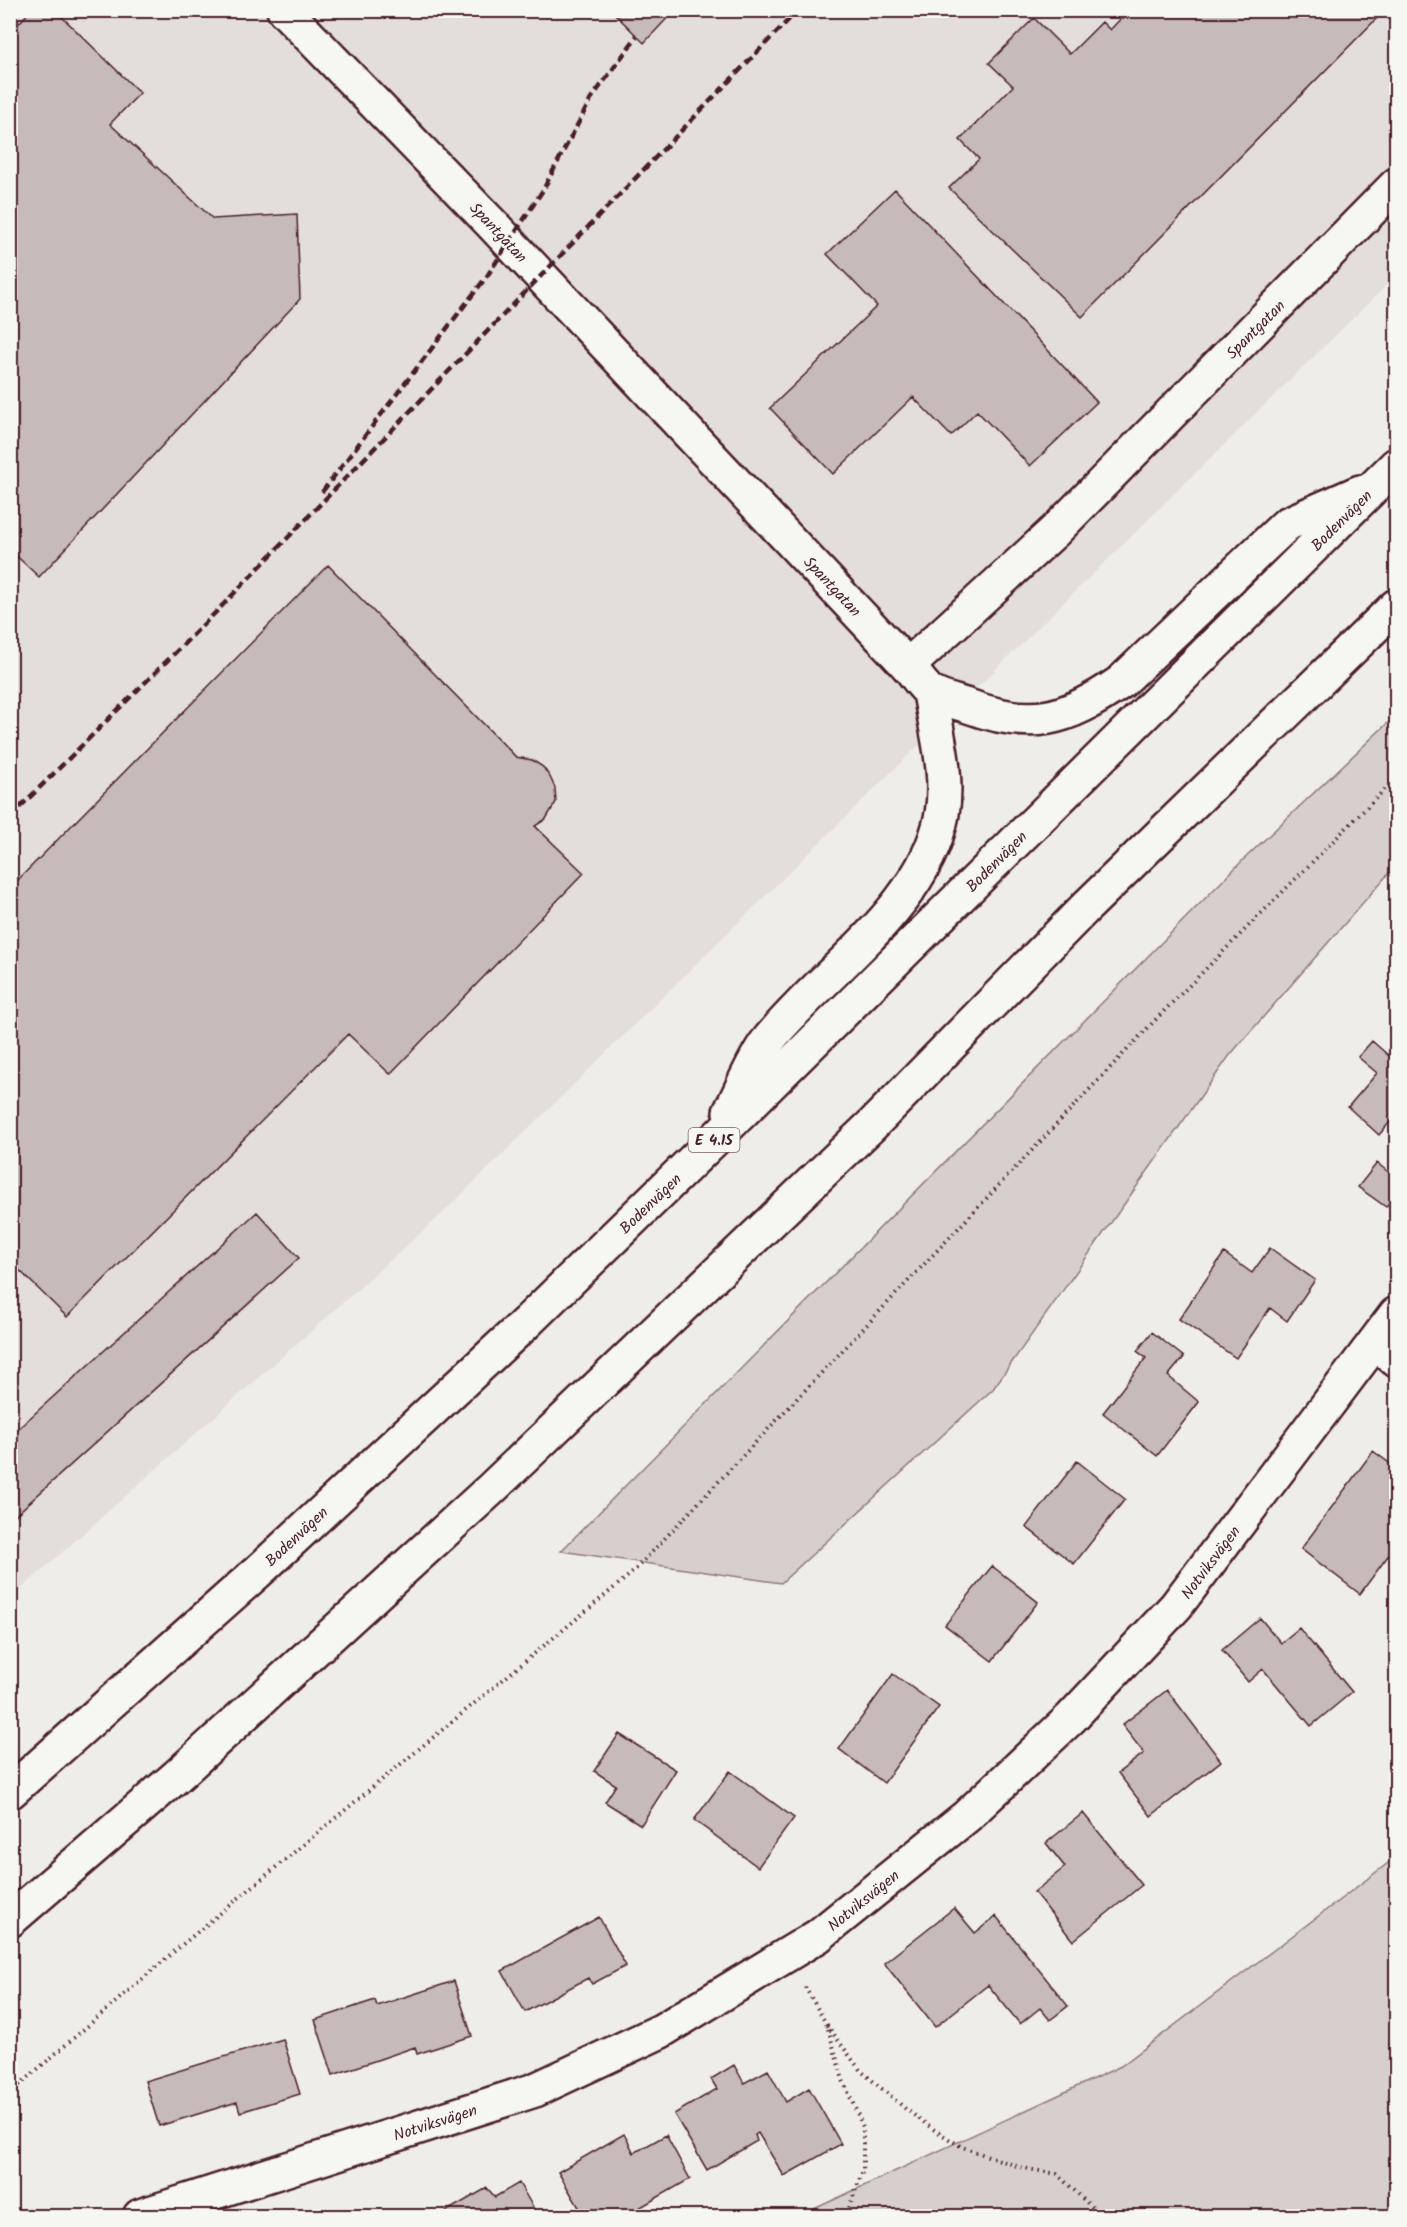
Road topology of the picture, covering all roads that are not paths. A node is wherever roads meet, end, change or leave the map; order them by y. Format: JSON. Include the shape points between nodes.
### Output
{"nodes":[{"id":1,"x":284,"y":10,"type":"edge"},
{"id":2,"x":1396,"y":185,"type":"edge"},
{"id":3,"x":1387,"y":474,"type":"edge"},
{"id":4,"x":1396,"y":606,"type":"edge"},
{"id":5,"x":908,"y":666,"type":"junction"},
{"id":6,"x":930,"y":692,"type":"junction"},
{"id":7,"x":718,"y":1136,"type":"junction"},
{"id":8,"x":1396,"y":1314,"type":"edge"},
{"id":9,"x":1386,"y":1351,"type":"edge"},
{"id":10,"x":10,"y":1792,"type":"edge"},
{"id":11,"x":10,"y":1920,"type":"edge"},
{"id":12,"x":140,"y":2217,"type":"edge"}],
"edges":[{"from":1,"to":5,"type":"main road","name":"Spantgatan","via":[[490,222]]},
{"from":2,"to":5,"type":"main road","name":"Spantgatan","via":[[1056,530]]},
{"from":3,"to":6,"type":"main road","via":[[1287,524],[1121,682],[1075,710],[1048,717],[995,716]]},
{"from":3,"to":7,"type":"main road","name":"Bodenvägen","number":"E 4.15"},
{"from":4,"to":11,"type":"main road","via":[[1086,907],[872,1125],[491,1490],[177,1776]]},
{"from":5,"to":6,"type":"main road"},
{"from":6,"to":7,"type":"main road","via":[[943,773],[942,814],[930,850],[897,905],[765,1044]]},
{"from":7,"to":10,"type":"main road","name":"Bodenvägen","number":"E 4.15","via":[[528,1322],[262,1569]]},
{"from":8,"to":9,"type":"main road","name":"Notviksvägen"},
{"from":9,"to":12,"type":"main road","name":"Notviksvägen","via":[[1176,1606],[1071,1718],[967,1816],[818,1936],[661,2031],[535,2090]]}]}
